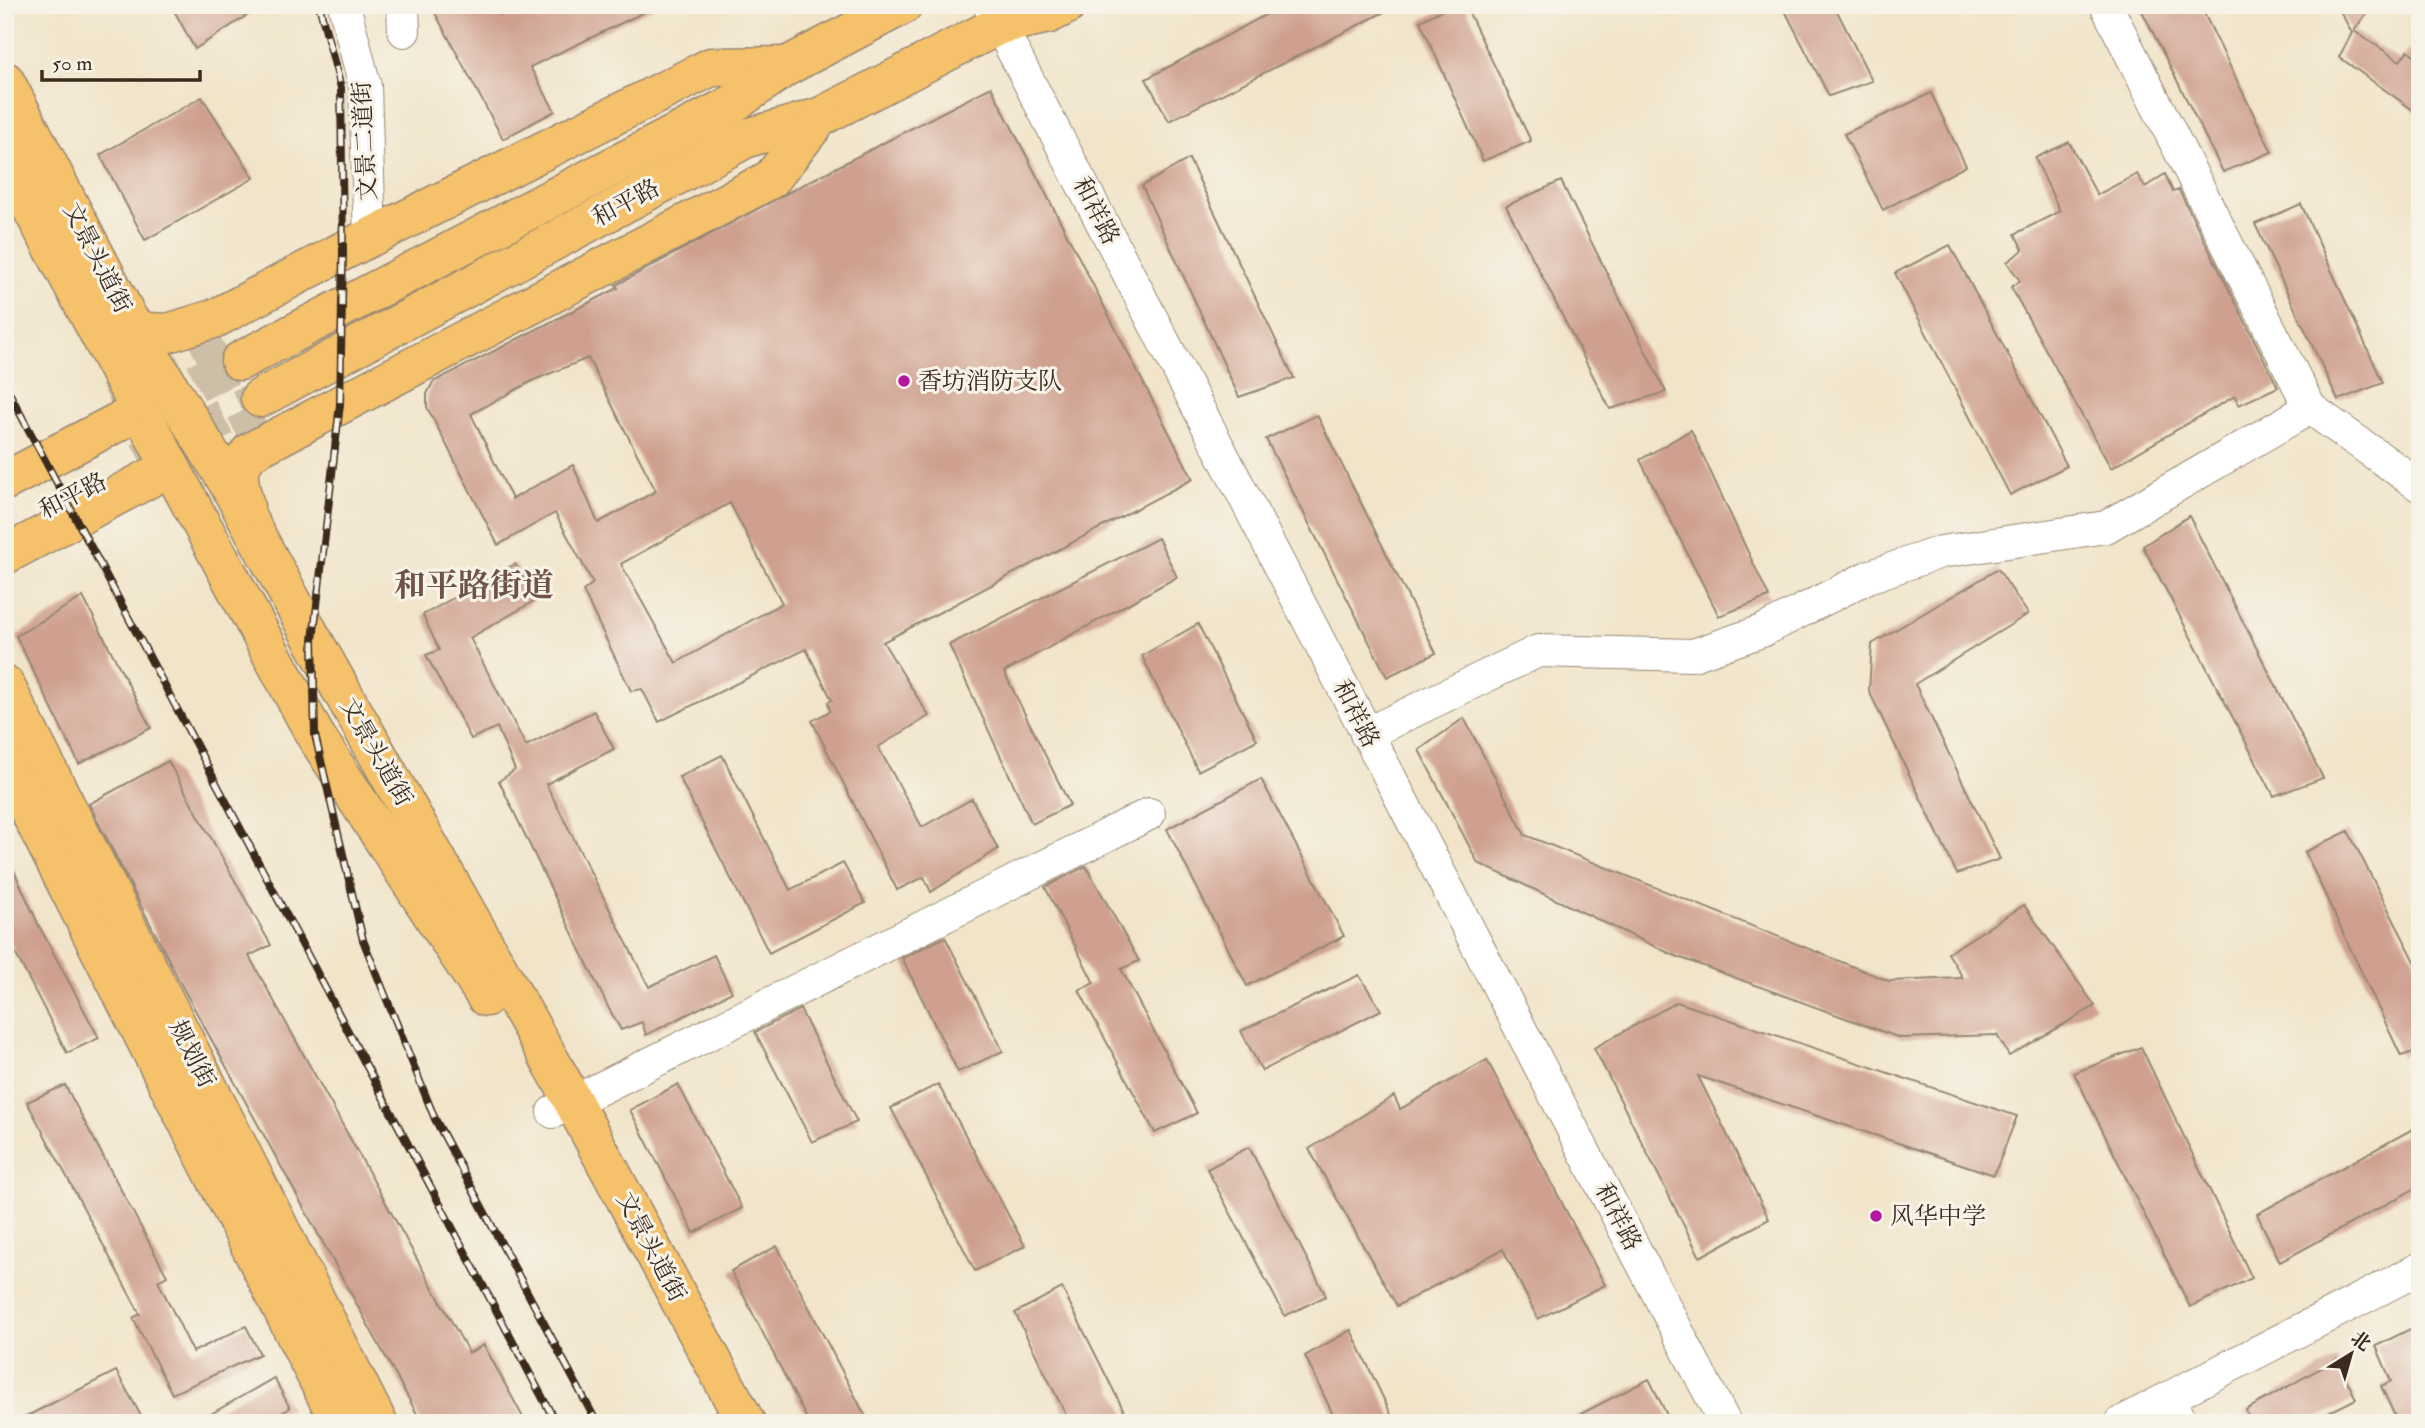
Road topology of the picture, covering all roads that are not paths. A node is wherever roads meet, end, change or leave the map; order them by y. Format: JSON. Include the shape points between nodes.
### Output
{"nodes":[{"id":1,"x":344,"y":5,"type":"edge"},
{"id":2,"x":903,"y":5,"type":"edge"},
{"id":3,"x":1067,"y":5,"type":"edge"},
{"id":4,"x":2106,"y":5,"type":"edge"},
{"id":5,"x":1003,"y":12,"type":"edge"},
{"id":6,"x":787,"y":66,"type":"junction"},
{"id":7,"x":5,"y":81,"type":"edge"},
{"id":8,"x":820,"y":117,"type":"junction"},
{"id":9,"x":5,"y":159,"type":"edge"},
{"id":10,"x":370,"y":238,"type":"junction"},
{"id":11,"x":131,"y":326,"type":"junction"},
{"id":12,"x":234,"y":350,"type":"tunnel mouth"},
{"id":13,"x":265,"y":407,"type":"tunnel mouth"},
{"id":14,"x":2310,"y":408,"type":"junction"},
{"id":15,"x":5,"y":454,"type":"edge"},
{"id":16,"x":5,"y":481,"type":"edge"},
{"id":17,"x":2420,"y":486,"type":"edge"},
{"id":18,"x":248,"y":519,"type":"junction"},
{"id":19,"x":5,"y":530,"type":"edge"},
{"id":20,"x":5,"y":555,"type":"edge"},
{"id":21,"x":5,"y":685,"type":"edge"},
{"id":22,"x":1366,"y":734,"type":"junction"},
{"id":23,"x":5,"y":763,"type":"edge"},
{"id":24,"x":1149,"y":814,"type":"dead end"},
{"id":25,"x":563,"y":1107,"type":"junction"},
{"id":26,"x":2419,"y":1269,"type":"edge"},
{"id":27,"x":2174,"y":1411,"type":"edge"},
{"id":28,"x":340,"y":1423,"type":"edge"},
{"id":29,"x":378,"y":1423,"type":"edge"},
{"id":30,"x":721,"y":1423,"type":"edge"},
{"id":31,"x":746,"y":1423,"type":"edge"},
{"id":32,"x":1725,"y":1423,"type":"edge"},
{"id":33,"x":2121,"y":1423,"type":"edge"}],
"edges":[{"from":1,"to":10,"type":"street","name":"文景二道街","via":[[365,86]]},
{"from":2,"to":6,"type":"main road"},
{"from":3,"to":5,"type":"main road","via":[[1049,14]]},
{"from":4,"to":14,"type":"street"},
{"from":5,"to":8,"type":"main road"},
{"from":5,"to":22,"type":"street","name":"和祥路"},
{"from":6,"to":10,"type":"main road","via":[[711,67]]},
{"from":6,"to":12,"type":"main road","via":[[719,84]]},
{"from":7,"to":11,"type":"main road","name":"文景头道街"},
{"from":8,"to":13,"type":"main road","via":[[758,154]]},
{"from":8,"to":18,"type":"main road","via":[[771,179],[250,452],[239,466]]},
{"from":9,"to":25,"type":"main road","name":"文景头道街","via":[[315,735]]},
{"from":10,"to":11,"type":"main road","via":[[216,318],[168,333]]},
{"from":11,"to":18,"type":"main road","name":"文景头道街"},
{"from":14,"to":17,"type":"street"},
{"from":14,"to":22,"type":"street","via":[[2106,527],[1941,551],[1868,577],[1762,631],[1693,655],[1538,650]]},
{"from":15,"to":16,"type":"main road","name":"和平路","via":[[114,411]]},
{"from":18,"to":25,"type":"main road","name":"文景头道街"},
{"from":19,"to":20,"type":"main road","name":"和平路","via":[[145,470]]},
{"from":21,"to":29,"type":"main road","name":"规划街"},
{"from":22,"to":32,"type":"street","name":"和祥路"},
{"from":23,"to":28,"type":"main road","name":"规划街"},
{"from":24,"to":25,"type":"street"},
{"from":25,"to":30,"type":"main road","name":"文景头道街"},
{"from":25,"to":31,"type":"main road","name":"文景头道街"},
{"from":26,"to":27,"type":"street"},
{"from":27,"to":33,"type":"street"}]}
